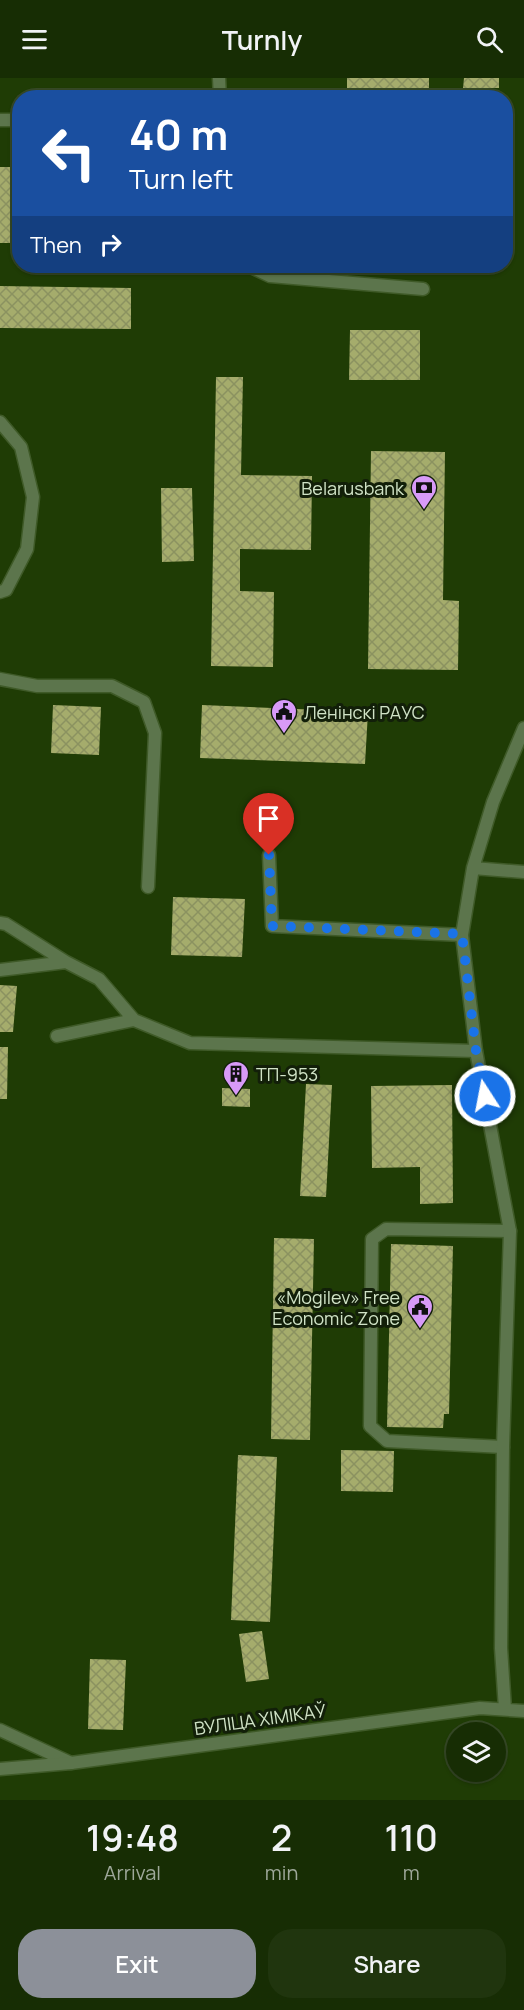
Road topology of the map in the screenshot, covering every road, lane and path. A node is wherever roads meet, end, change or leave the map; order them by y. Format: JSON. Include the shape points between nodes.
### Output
{"nodes":[{"id":1,"x":264,"y":273,"type":"edge"},
{"id":2,"x":423,"y":289,"type":"dead end"},
{"id":3,"x":0,"y":422,"type":"edge"},
{"id":4,"x":0,"y":592,"type":"edge"},
{"id":5,"x":0,"y":679,"type":"edge"},
{"id":6,"x":524,"y":728,"type":"edge"},
{"id":7,"x":269,"y":855,"type":"dead end"},
{"id":8,"x":473,"y":868,"type":"junction"},
{"id":9,"x":524,"y":872,"type":"edge"},
{"id":10,"x":148,"y":887,"type":"dead end"},
{"id":11,"x":0,"y":923,"type":"edge"},
{"id":12,"x":462,"y":934,"type":"junction"},
{"id":13,"x":66,"y":962,"type":"junction"},
{"id":14,"x":0,"y":970,"type":"edge"},
{"id":15,"x":134,"y":1020,"type":"junction"},
{"id":16,"x":57,"y":1036,"type":"dead end"},
{"id":17,"x":476,"y":1051,"type":"junction"},
{"id":18,"x":510,"y":1230,"type":"junction"},
{"id":19,"x":503,"y":1447,"type":"junction"},
{"id":20,"x":505,"y":1709,"type":"junction"},
{"id":21,"x":524,"y":1711,"type":"edge"},
{"id":22,"x":0,"y":1730,"type":"edge"},
{"id":23,"x":71,"y":1763,"type":"junction"},
{"id":24,"x":0,"y":1770,"type":"edge"}],
"edges":[{"from":1,"to":2,"type":"street"},
{"from":3,"to":4,"type":"street","via":[[21,447],[33,497],[27,549],[6,590]]},
{"from":5,"to":10,"type":"street","via":[[37,686],[112,686],[144,702],[155,733]]},
{"from":6,"to":8,"type":"street","via":[[493,802]]},
{"from":7,"to":12,"type":"street","via":[[272,926]]},
{"from":8,"to":9,"type":"street"},
{"from":8,"to":12,"type":"street"},
{"from":11,"to":13,"type":"street"},
{"from":12,"to":17,"type":"street"},
{"from":13,"to":14,"type":"street"},
{"from":13,"to":15,"type":"street","via":[[99,979]]},
{"from":15,"to":16,"type":"street"},
{"from":15,"to":17,"type":"street","via":[[190,1043]]},
{"from":17,"to":18,"type":"street"},
{"from":18,"to":19,"type":"street"},
{"from":18,"to":19,"type":"street","via":[[387,1229],[372,1239],[370,1426],[387,1441]]},
{"from":19,"to":20,"type":"street","via":[[501,1648]]},
{"from":20,"to":21,"type":"street","name":"ВУЛІЦА ХІМІКАЎ"},
{"from":20,"to":23,"type":"street","name":"ВУЛІЦА ХІМІКАЎ","via":[[480,1708]]},
{"from":22,"to":23,"type":"street"},
{"from":23,"to":24,"type":"street","name":"ВУЛІЦА ХІМІКАЎ"}]}
